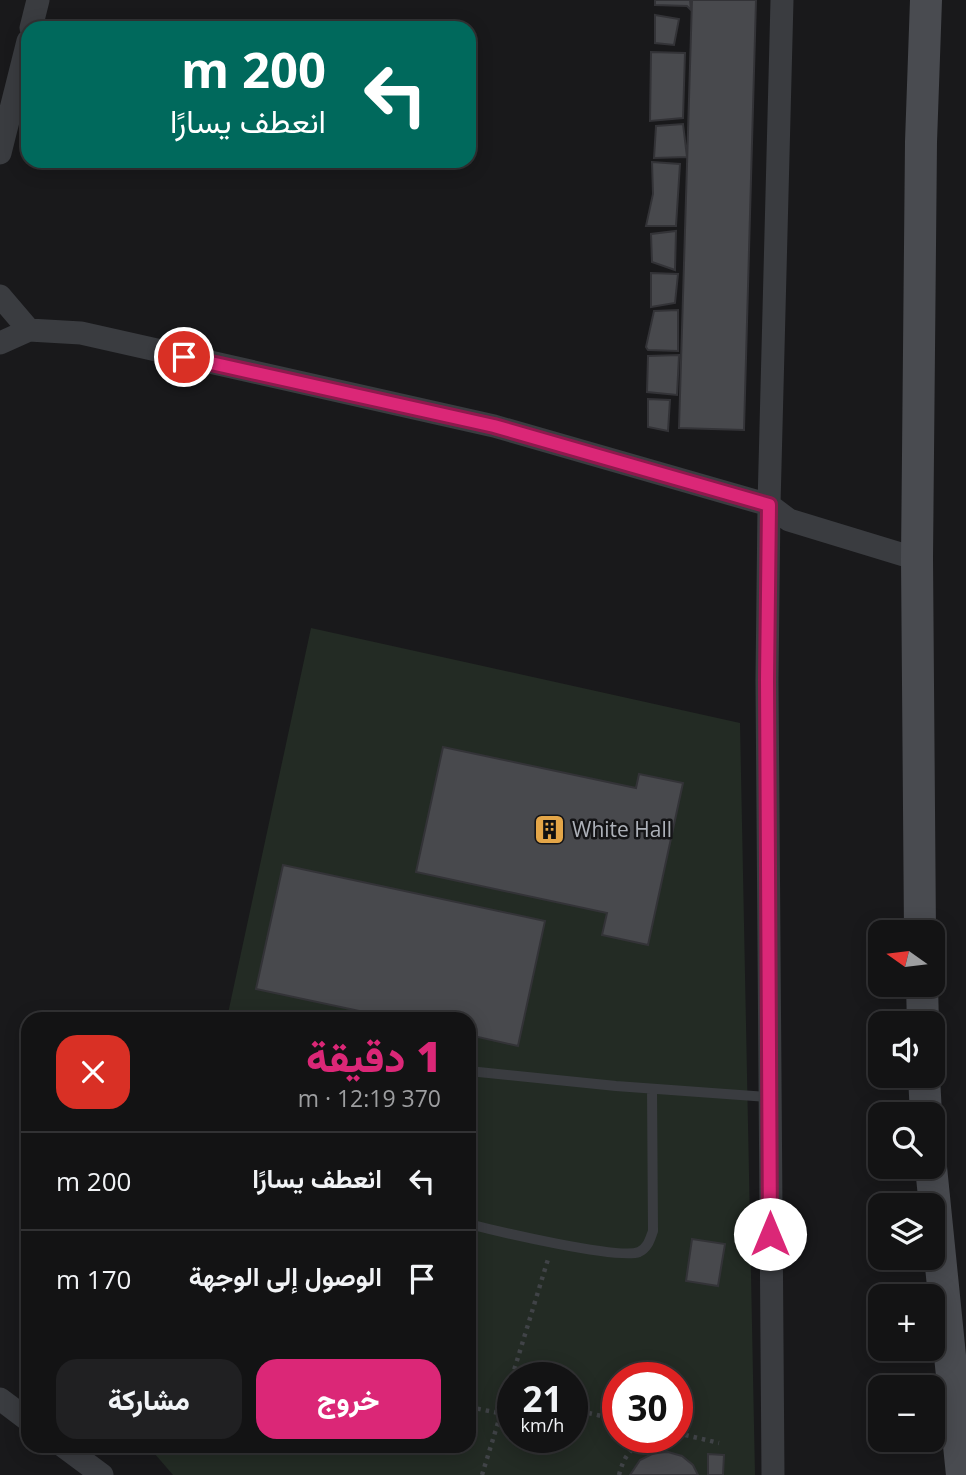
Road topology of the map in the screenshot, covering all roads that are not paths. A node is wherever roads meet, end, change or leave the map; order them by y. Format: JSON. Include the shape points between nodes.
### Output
{"nodes":[{"id":1,"x":38,"y":0,"type":"edge"},
{"id":2,"x":782,"y":0,"type":"edge"},
{"id":3,"x":926,"y":0,"type":"edge"},
{"id":4,"x":33,"y":21,"type":"edge"},
{"id":5,"x":21,"y":69,"type":"edge"},
{"id":6,"x":0,"y":153,"type":"edge"},
{"id":7,"x":0,"y":296,"type":"edge"},
{"id":8,"x":29,"y":330,"type":"junction"},
{"id":9,"x":0,"y":343,"type":"edge"},
{"id":10,"x":769,"y":505,"type":"junction"},
{"id":11,"x":916,"y":559,"type":"junction"},
{"id":12,"x":920,"y":920,"type":"edge"},
{"id":13,"x":476,"y":1072,"type":"edge"},
{"id":14,"x":652,"y":1089,"type":"junction"},
{"id":15,"x":769,"y":1097,"type":"junction"},
{"id":16,"x":932,"y":1179,"type":"edge"},
{"id":17,"x":476,"y":1225,"type":"edge"},
{"id":18,"x":0,"y":1399,"type":"edge"},
{"id":19,"x":21,"y":1415,"type":"edge"},
{"id":20,"x":72,"y":1453,"type":"edge"},
{"id":21,"x":102,"y":1475,"type":"edge"},
{"id":22,"x":773,"y":1475,"type":"edge"},
{"id":23,"x":962,"y":1475,"type":"edge"}],
"edges":[{"from":1,"to":4,"type":"street"},
{"from":2,"to":10,"type":"street"},
{"from":3,"to":11,"type":"street"},
{"from":5,"to":6,"type":"street"},
{"from":7,"to":8,"type":"street"},
{"from":8,"to":9,"type":"street"},
{"from":8,"to":10,"type":"street","via":[[80,334],[494,426]]},
{"from":10,"to":11,"type":"street","via":[[789,520]]},
{"from":10,"to":15,"type":"street"},
{"from":11,"to":12,"type":"street"},
{"from":13,"to":14,"type":"lane"},
{"from":14,"to":15,"type":"lane"},
{"from":14,"to":17,"type":"lane","via":[[653,1231],[648,1246],[626,1253]]},
{"from":15,"to":22,"type":"street"},
{"from":16,"to":23,"type":"street"},
{"from":18,"to":19,"type":"street"},
{"from":20,"to":21,"type":"street"}]}
